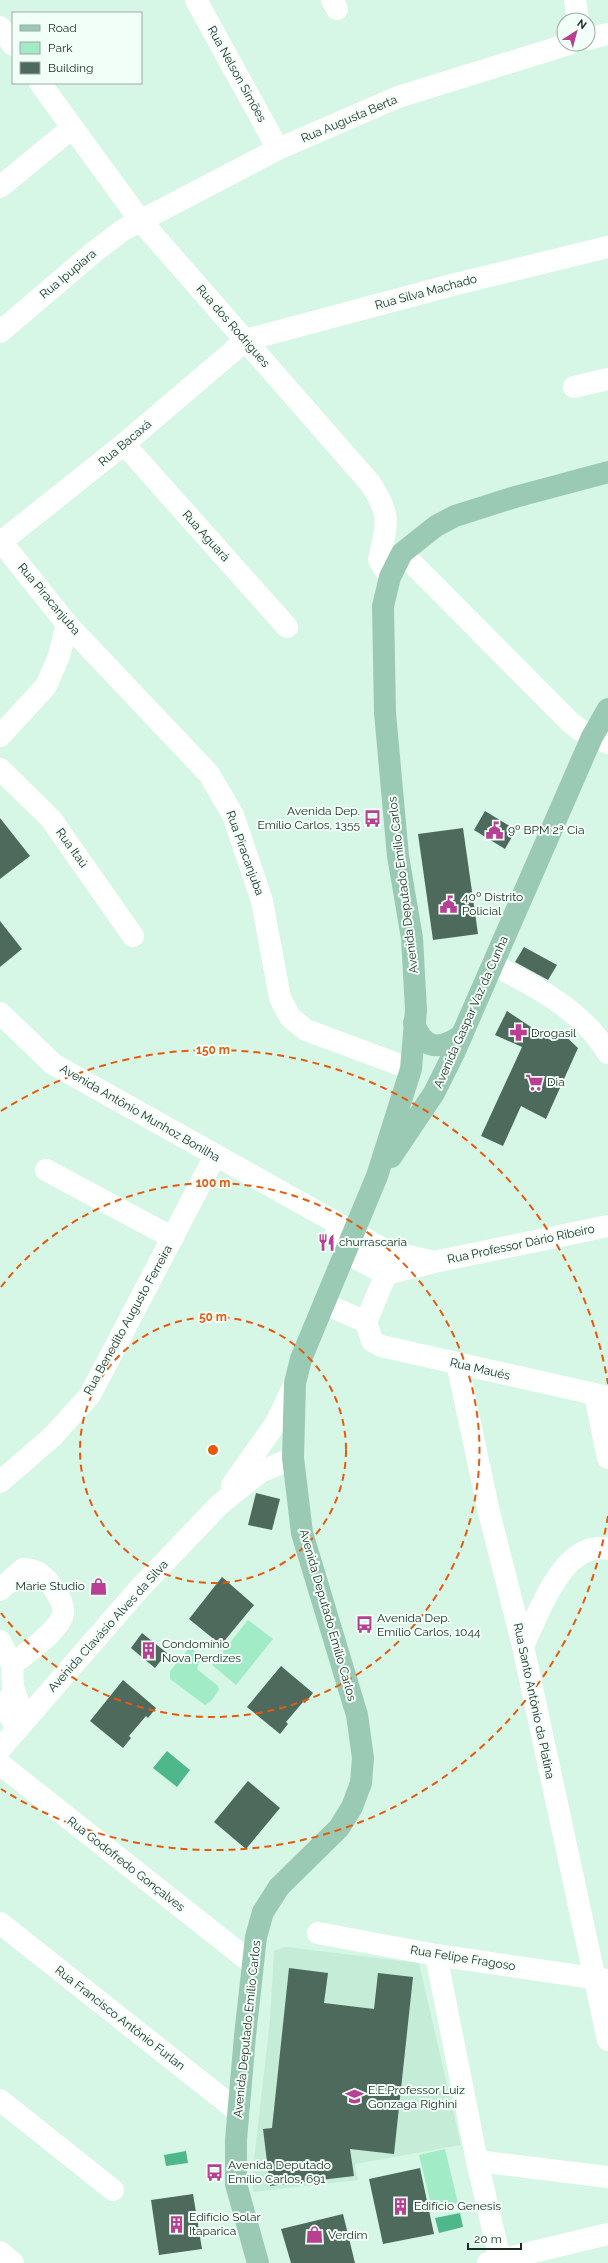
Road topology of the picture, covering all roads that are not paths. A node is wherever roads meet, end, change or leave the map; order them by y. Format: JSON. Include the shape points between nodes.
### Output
{"nodes":[{"id":1,"x":196,"y":0,"type":"edge"},
{"id":2,"x":575,"y":0,"type":"edge"},
{"id":3,"x":577,"y":12,"type":"edge"},
{"id":4,"x":0,"y":27,"type":"edge"},
{"id":5,"x":608,"y":34,"type":"edge"},
{"id":6,"x":596,"y":37,"type":"edge"},
{"id":7,"x":12,"y":44,"type":"edge"},
{"id":8,"x":556,"y":48,"type":"edge"},
{"id":9,"x":41,"y":84,"type":"edge"},
{"id":10,"x":72,"y":128,"type":"junction"},
{"id":11,"x":278,"y":149,"type":"junction"},
{"id":12,"x":0,"y":187,"type":"edge"},
{"id":13,"x":140,"y":220,"type":"junction"},
{"id":14,"x":608,"y":247,"type":"edge"},
{"id":15,"x":0,"y":332,"type":"edge"},
{"id":16,"x":246,"y":340,"type":"junction"},
{"id":17,"x":608,"y":379,"type":"edge"},
{"id":18,"x":574,"y":387,"type":"dead end"},
{"id":19,"x":124,"y":444,"type":"junction"},
{"id":20,"x":608,"y":472,"type":"edge"},
{"id":21,"x":1,"y":541,"type":"edge"},
{"id":22,"x":402,"y":553,"type":"junction"},
{"id":23,"x":390,"y":577,"type":"junction"},
{"id":24,"x":67,"y":624,"type":"junction"},
{"id":25,"x":287,"y":627,"type":"dead end"},
{"id":26,"x":608,"y":709,"type":"edge"},
{"id":27,"x":0,"y":736,"type":"edge"},
{"id":28,"x":600,"y":740,"type":"edge"},
{"id":29,"x":0,"y":769,"type":"edge"},
{"id":30,"x":133,"y":936,"type":"dead end"},
{"id":31,"x":492,"y":964,"type":"junction"},
{"id":32,"x":0,"y":1013,"type":"edge"},
{"id":33,"x":414,"y":1023,"type":"junction"},
{"id":34,"x":462,"y":1035,"type":"junction"},
{"id":35,"x":608,"y":1053,"type":"edge"},
{"id":36,"x":411,"y":1069,"type":"junction"},
{"id":37,"x":215,"y":1156,"type":"junction"},
{"id":38,"x":46,"y":1170,"type":"dead end"},
{"id":39,"x":377,"y":1176,"type":"junction"},
{"id":40,"x":321,"y":1215,"type":"junction"},
{"id":41,"x":608,"y":1226,"type":"edge"},
{"id":42,"x":354,"y":1232,"type":"junction"},
{"id":43,"x":173,"y":1238,"type":"junction"},
{"id":44,"x":346,"y":1252,"type":"junction"},
{"id":45,"x":434,"y":1262,"type":"junction"},
{"id":46,"x":386,"y":1274,"type":"junction"},
{"id":47,"x":325,"y":1304,"type":"junction"},
{"id":48,"x":366,"y":1322,"type":"junction"},
{"id":49,"x":457,"y":1363,"type":"junction"},
{"id":50,"x":295,"y":1383,"type":"junction"},
{"id":51,"x":601,"y":1396,"type":"edge"},
{"id":52,"x":293,"y":1458,"type":"junction"},
{"id":53,"x":608,"y":1458,"type":"edge"},
{"id":54,"x":0,"y":1482,"type":"edge"},
{"id":55,"x":219,"y":1505,"type":"junction"},
{"id":56,"x":608,"y":1547,"type":"edge"},
{"id":57,"x":0,"y":1590,"type":"edge"},
{"id":58,"x":0,"y":1641,"type":"edge"},
{"id":59,"x":523,"y":1646,"type":"junction"},
{"id":60,"x":12,"y":1665,"type":"junction"},
{"id":61,"x":0,"y":1702,"type":"edge"},
{"id":62,"x":23,"y":1723,"type":"junction"},
{"id":63,"x":0,"y":1749,"type":"edge"},
{"id":64,"x":0,"y":1764,"type":"edge"},
{"id":65,"x":0,"y":1923,"type":"edge"},
{"id":66,"x":318,"y":1933,"type":"dead end"},
{"id":67,"x":436,"y":1955,"type":"junction"},
{"id":68,"x":253,"y":1964,"type":"junction"},
{"id":69,"x":601,"y":1979,"type":"edge"},
{"id":70,"x":608,"y":2040,"type":"edge"},
{"id":71,"x":0,"y":2100,"type":"edge"},
{"id":72,"x":239,"y":2112,"type":"junction"},
{"id":73,"x":477,"y":2161,"type":"junction"},
{"id":74,"x":608,"y":2177,"type":"edge"},
{"id":75,"x":113,"y":2190,"type":"dead end"},
{"id":76,"x":608,"y":2234,"type":"edge"},
{"id":77,"x":0,"y":2252,"type":"edge"},
{"id":78,"x":494,"y":2262,"type":"edge"},
{"id":79,"x":13,"y":2263,"type":"edge"},
{"id":80,"x":258,"y":2263,"type":"edge"}],
"edges":[{"from":1,"to":11,"type":"street","name":"Rua Nelson Simões"},
{"from":2,"to":3,"type":"street"},
{"from":4,"to":7,"type":"street"},
{"from":5,"to":6,"type":"street"},
{"from":8,"to":11,"type":"street","name":"Rua Augusta Berta","via":[[398,97]]},
{"from":9,"to":10,"type":"street","name":"Rua dos Rodrigues"},
{"from":10,"to":12,"type":"street"},
{"from":10,"to":13,"type":"street","name":"Rua dos Rodrigues"},
{"from":11,"to":13,"type":"street","name":"Rua Augusta Berta"},
{"from":13,"to":15,"type":"street","name":"Rua Ipupiara","via":[[94,252]]},
{"from":13,"to":16,"type":"street","name":"Rua dos Rodrigues"},
{"from":14,"to":16,"type":"street","name":"Rua Silva Machado","via":[[452,285]]},
{"from":16,"to":19,"type":"street","name":"Rua Bacaxá"},
{"from":16,"to":23,"type":"street","name":"Rua dos Rodrigues","via":[[370,483],[380,498],[386,514],[387,531],[379,560]]},
{"from":17,"to":18,"type":"street"},
{"from":19,"to":21,"type":"street","name":"Rua Bacaxá"},
{"from":19,"to":25,"type":"street","name":"Rua Aguará"},
{"from":20,"to":22,"type":"main road","name":"Avenida Deputado Emílio Carlos","via":[[461,513],[436,526]]},
{"from":21,"to":24,"type":"street","name":"Rua Piracanjuba"},
{"from":22,"to":23,"type":"main road","name":"Avenida Deputado Emílio Carlos"},
{"from":22,"to":28,"type":"street","via":[[569,721]]},
{"from":23,"to":33,"type":"main road","name":"Avenida Deputado Emílio Carlos","via":[[383,606],[385,714],[398,856],[412,938]]},
{"from":24,"to":27,"type":"street","via":[[59,656],[46,686]]},
{"from":24,"to":36,"type":"street","name":"Rua Piracanjuba","via":[[209,774],[233,815],[262,901],[280,998],[290,1017],[306,1030]]},
{"from":26,"to":28,"type":"main road","name":"Avenida Gaspar Vaz da Cunha"},
{"from":28,"to":31,"type":"main road","name":"Avenida Gaspar Vaz da Cunha"},
{"from":29,"to":30,"type":"street","name":"Rua Itaú","via":[[36,802],[55,824]]},
{"from":31,"to":34,"type":"main road","name":"Avenida Gaspar Vaz da Cunha"},
{"from":31,"to":35,"type":"street","via":[[540,989],[574,1015],[600,1039]]},
{"from":32,"to":37,"type":"street","name":"Avenida Antônio Munhoz Bonilha","via":[[53,1064]]},
{"from":33,"to":34,"type":"main road","via":[[423,1040],[437,1046],[451,1043]]},
{"from":33,"to":36,"type":"main road","name":"Avenida Deputado Emílio Carlos"},
{"from":34,"to":39,"type":"main road","name":"Avenida Gaspar Vaz da Cunha","via":[[434,1093]]},
{"from":36,"to":39,"type":"main road","name":"Avenida Deputado Emílio Carlos"},
{"from":37,"to":40,"type":"street","name":"Avenida Antônio Munhoz Bonilha"},
{"from":37,"to":43,"type":"street","name":"Rua Benedito Augusto Ferreira"},
{"from":38,"to":43,"type":"street"},
{"from":39,"to":42,"type":"main road","name":"Avenida Deputado Emílio Carlos"},
{"from":40,"to":42,"type":"street","name":"Avenida Antônio Munhoz Bonilha"},
{"from":40,"to":44,"type":"street"},
{"from":41,"to":45,"type":"street","name":"Rua Professor Dário Ribeiro"},
{"from":42,"to":44,"type":"main road","name":"Avenida Deputado Emílio Carlos"},
{"from":42,"to":45,"type":"street","name":"Rua Professor Dário Ribeiro","via":[[386,1251]]},
{"from":43,"to":54,"type":"street","name":"Rua Benedito Augusto Ferreira","via":[[90,1395],[53,1436]]},
{"from":44,"to":46,"type":"street"},
{"from":44,"to":47,"type":"main road","name":"Avenida Deputado Emílio Carlos"},
{"from":45,"to":46,"type":"street","name":"Rua Professor Dário Ribeiro"},
{"from":46,"to":48,"type":"street"},
{"from":47,"to":48,"type":"street"},
{"from":47,"to":50,"type":"main road","name":"Avenida Deputado Emílio Carlos","via":[[310,1337]]},
{"from":48,"to":49,"type":"street","name":"Rua Maués","via":[[372,1341],[381,1346]]},
{"from":49,"to":51,"type":"street","name":"Rua Maués"},
{"from":49,"to":59,"type":"street","name":"Rua Santo Antônio da Platina","via":[[489,1512]]},
{"from":50,"to":52,"type":"main road","name":"Avenida Deputado Emílio Carlos"},
{"from":50,"to":55,"type":"street","name":"Avenida Clavásio Alves da Silva","via":[[276,1424]]},
{"from":51,"to":53,"type":"street"},
{"from":52,"to":55,"type":"street","name":"Avenida Clavásio Alves da Silva","via":[[260,1472]]},
{"from":52,"to":68,"type":"main road","name":"Avenida Deputado Emílio Carlos","via":[[302,1533],[358,1715],[363,1758],[361,1783],[352,1808],[339,1828],[278,1886],[263,1912],[256,1937]]},
{"from":55,"to":62,"type":"street","name":"Avenida Clavásio Alves da Silva","via":[[139,1588]]},
{"from":56,"to":59,"type":"street","via":[[592,1547],[569,1562],[548,1594]]},
{"from":57,"to":60,"type":"street","via":[[23,1569],[33,1569],[55,1590],[63,1612],[59,1622],[45,1638]]},
{"from":58,"to":60,"type":"street"},
{"from":59,"to":69,"type":"street","name":"Rua Santo Antônio da Platina"},
{"from":60,"to":62,"type":"street","via":[[13,1688]]},
{"from":61,"to":62,"type":"street"},
{"from":62,"to":63,"type":"street","name":"Avenida Clavásio Alves da Silva"},
{"from":64,"to":68,"type":"street","name":"Rua Godofredo Gonçalves"},
{"from":65,"to":72,"type":"street","name":"Rua Francisco Antônio Furlan"},
{"from":66,"to":67,"type":"street","name":"Rua Felipe Fragoso"},
{"from":67,"to":69,"type":"street","name":"Rua Felipe Fragoso"},
{"from":67,"to":73,"type":"street"},
{"from":68,"to":72,"type":"main road","name":"Avenida Deputado Emílio Carlos"},
{"from":69,"to":70,"type":"street","name":"Rua Santo Antônio da Platina"},
{"from":71,"to":75,"type":"street"},
{"from":72,"to":80,"type":"main road","name":"Avenida Deputado Emílio Carlos","via":[[236,2184]]},
{"from":73,"to":74,"type":"street"},
{"from":73,"to":78,"type":"street"},
{"from":76,"to":78,"type":"street"},
{"from":77,"to":79,"type":"street"}]}
